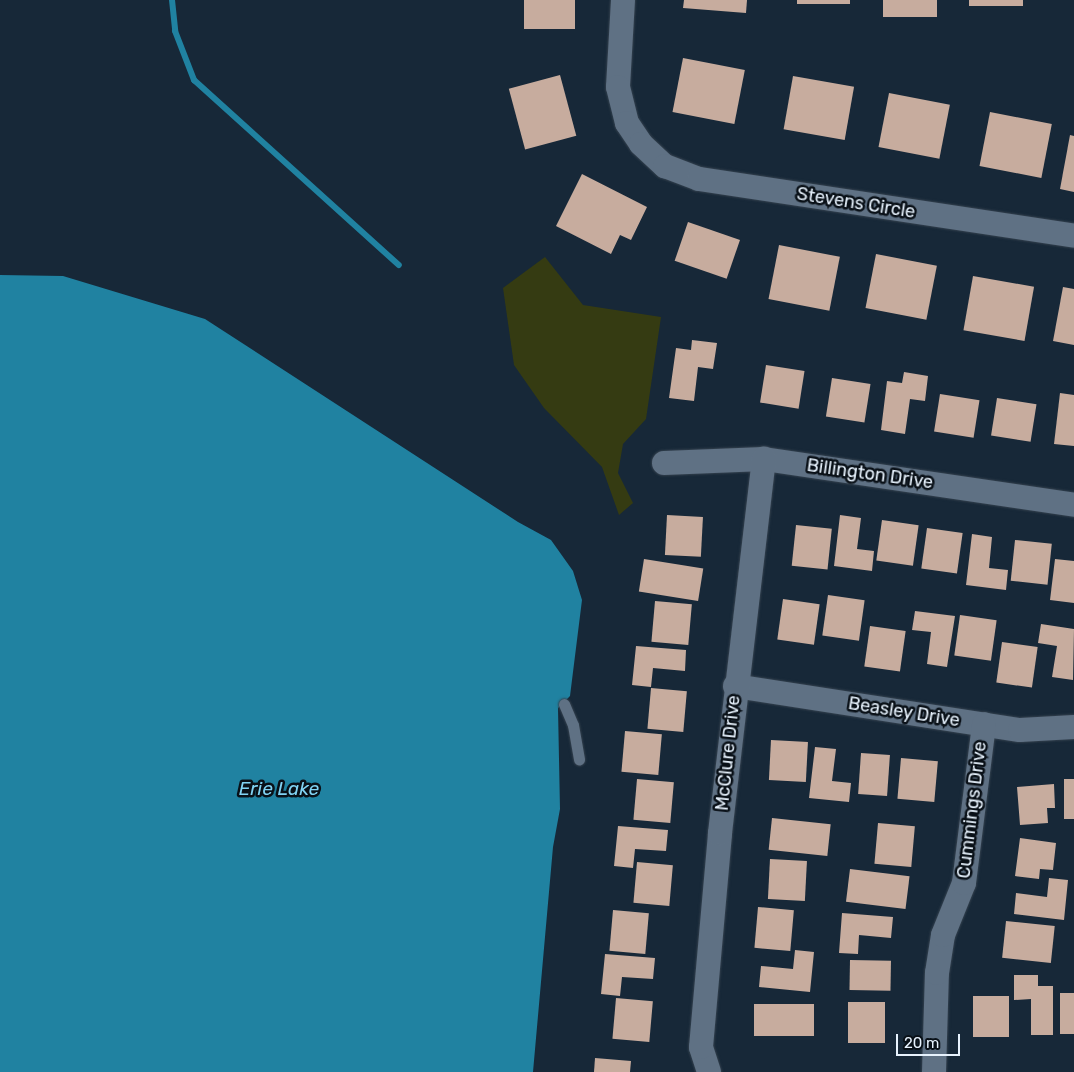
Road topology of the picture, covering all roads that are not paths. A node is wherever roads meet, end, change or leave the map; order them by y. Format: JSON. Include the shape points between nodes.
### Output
{"nodes":[{"id":1,"x":623,"y":0,"type":"edge"},
{"id":2,"x":1074,"y":236,"type":"edge"},
{"id":3,"x":764,"y":459,"type":"junction"},
{"id":4,"x":664,"y":463,"type":"dead end"},
{"id":5,"x":1074,"y":505,"type":"edge"},
{"id":6,"x":735,"y":686,"type":"junction"},
{"id":7,"x":564,"y":704,"type":"dead end"},
{"id":8,"x":984,"y":724,"type":"junction"},
{"id":9,"x":1074,"y":727,"type":"edge"},
{"id":10,"x":579,"y":759,"type":"dead end"},
{"id":11,"x":709,"y":1072,"type":"edge"},
{"id":12,"x":934,"y":1072,"type":"edge"}],
"edges":[{"from":1,"to":2,"type":"street","name":"Stevens Circle","via":[[618,87],[627,123],[646,149],[666,166],[699,179]]},
{"from":3,"to":4,"type":"street","name":"Billington Drive"},
{"from":3,"to":5,"type":"street","name":"Billington Drive"},
{"from":3,"to":6,"type":"street","name":"McClure Drive"},
{"from":6,"to":8,"type":"street","name":"Beasley Drive"},
{"from":6,"to":11,"type":"street","name":"McClure Drive","via":[[701,1047]]},
{"from":7,"to":10,"type":"lane","via":[[573,725]]},
{"from":8,"to":9,"type":"street","name":"Beasley Drive","via":[[1020,730]]},
{"from":8,"to":12,"type":"street","name":"Cummings Drive","via":[[964,883],[943,935],[937,973]]}]}
